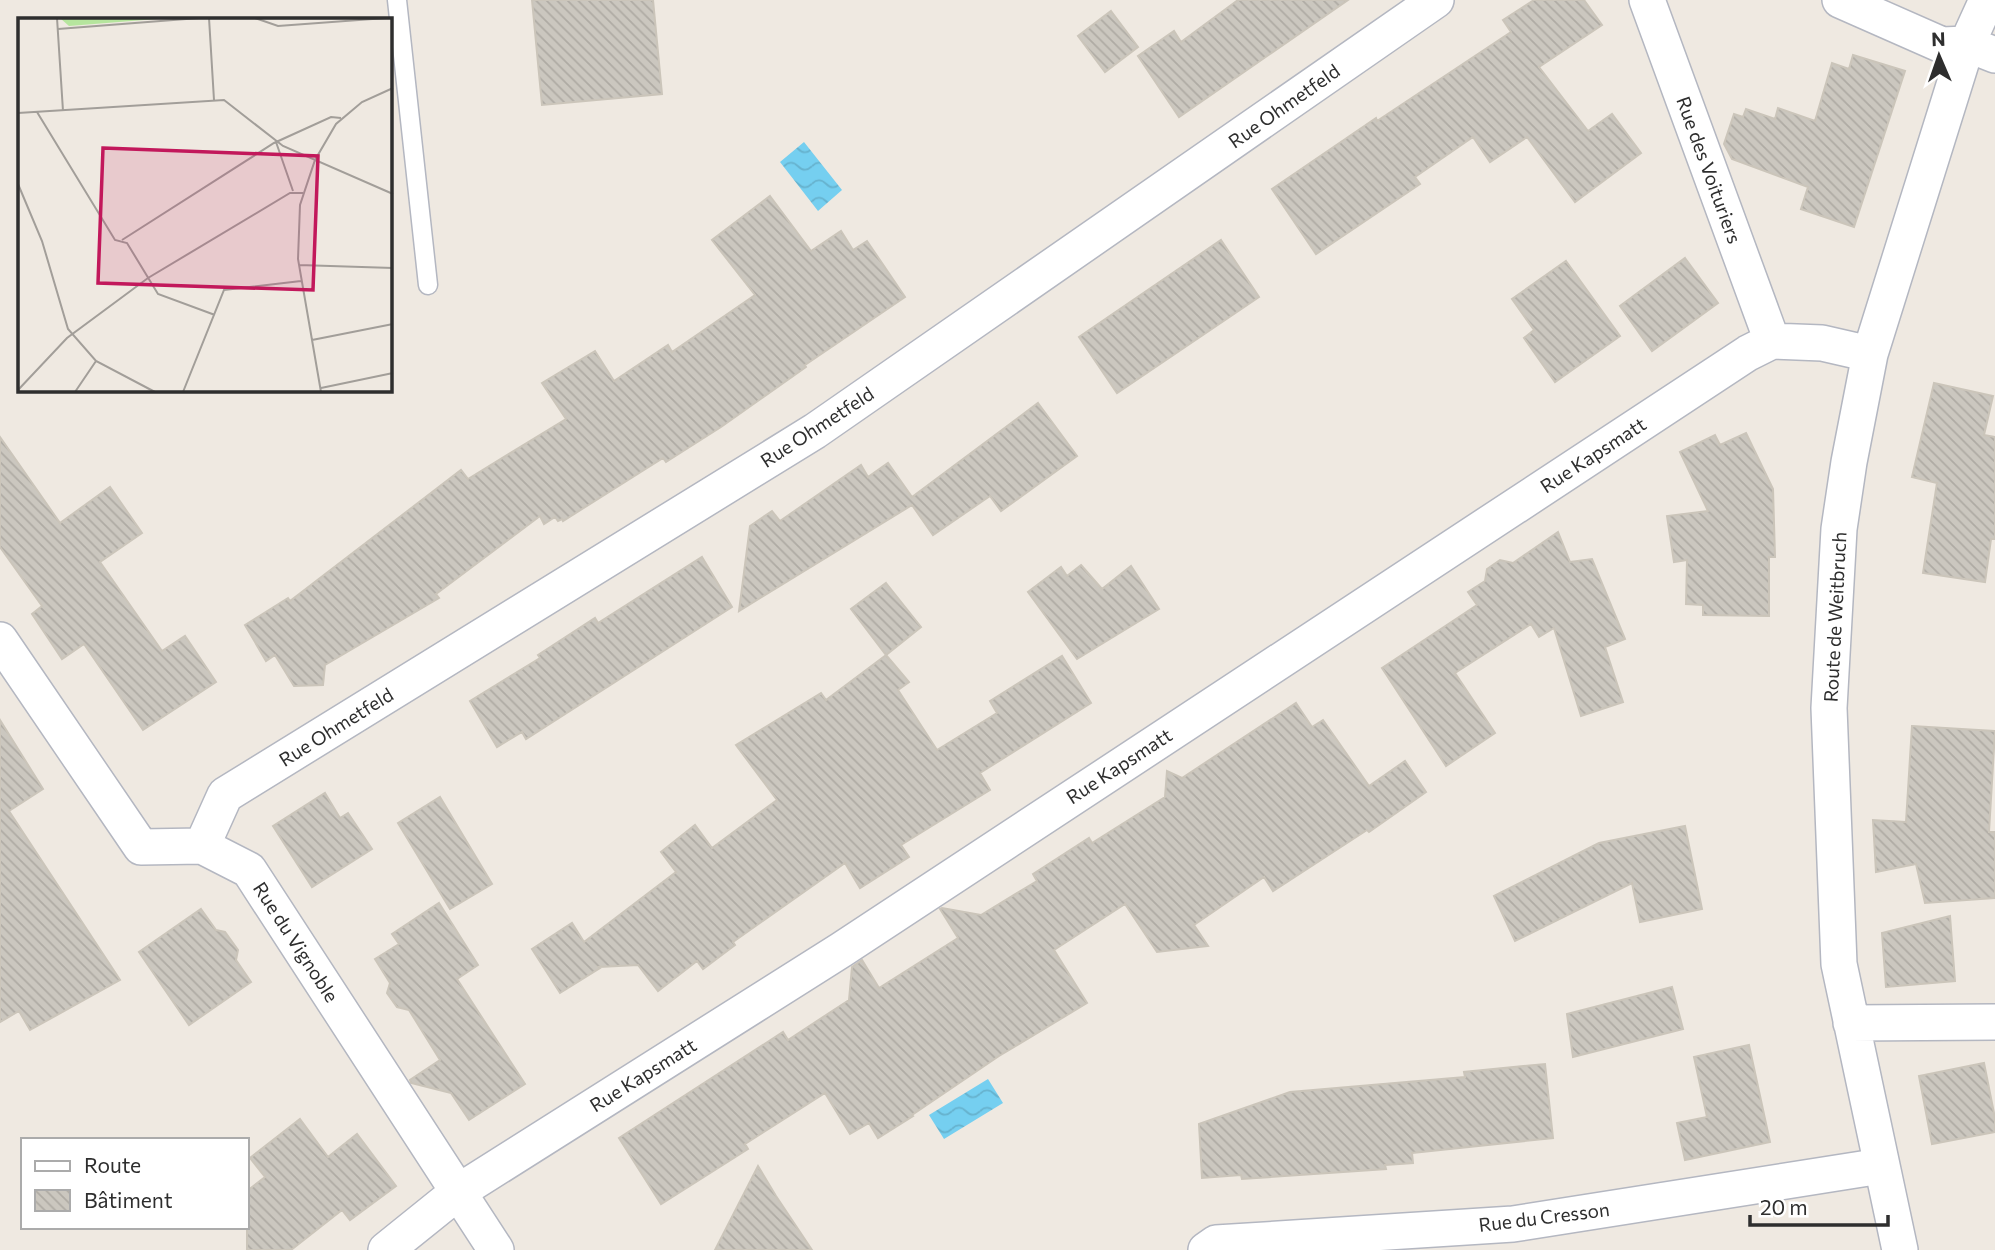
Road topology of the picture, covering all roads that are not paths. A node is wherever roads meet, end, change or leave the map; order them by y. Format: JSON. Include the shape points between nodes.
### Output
{"nodes":[{"id":1,"x":397,"y":0,"type":"edge"},
{"id":2,"x":1436,"y":0,"type":"edge"},
{"id":3,"x":1647,"y":0,"type":"edge"},
{"id":4,"x":1840,"y":0,"type":"edge"},
{"id":5,"x":1987,"y":0,"type":"edge"},
{"id":6,"x":1981,"y":50,"type":"edge"},
{"id":7,"x":428,"y":285,"type":"dead end"},
{"id":8,"x":1772,"y":341,"type":"junction"},
{"id":9,"x":1870,"y":354,"type":"junction"},
{"id":10,"x":0,"y":640,"type":"edge"},
{"id":11,"x":202,"y":846,"type":"junction"},
{"id":12,"x":1995,"y":1022,"type":"edge"},
{"id":13,"x":1851,"y":1023,"type":"junction"},
{"id":14,"x":1881,"y":1166,"type":"junction"},
{"id":15,"x":458,"y":1192,"type":"junction"},
{"id":16,"x":386,"y":1250,"type":"edge"},
{"id":17,"x":496,"y":1250,"type":"edge"},
{"id":18,"x":1206,"y":1250,"type":"edge"},
{"id":19,"x":1900,"y":1250,"type":"edge"}],
"edges":[{"from":1,"to":7,"type":"lane"},
{"from":2,"to":11,"type":"street","name":"Rue Ohmetfeld","via":[[815,431],[225,795]]},
{"from":3,"to":8,"type":"street","name":"Rue des Voituriers"},
{"from":4,"to":6,"type":"street","via":[[1942,45]]},
{"from":5,"to":6,"type":"street","name":"Route de Weitbruch"},
{"from":6,"to":9,"type":"street","name":"Route de Weitbruch"},
{"from":8,"to":9,"type":"street","via":[[1822,344]]},
{"from":8,"to":15,"type":"street","name":"Rue Kapsmatt","via":[[841,950]]},
{"from":9,"to":13,"type":"street","name":"Route de Weitbruch","via":[[1839,529],[1829,708],[1839,964]]},
{"from":10,"to":11,"type":"street","name":"Rue du Vignoble","via":[[141,847]]},
{"from":11,"to":15,"type":"street","name":"Rue du Vignoble","via":[[249,870]]},
{"from":12,"to":13,"type":"street"},
{"from":13,"to":14,"type":"street","name":"Route de Weitbruch"},
{"from":14,"to":18,"type":"street","name":"Rue du Cresson","via":[[1513,1224],[1216,1243]]},
{"from":14,"to":19,"type":"street","name":"Route de Weitbruch"},
{"from":15,"to":16,"type":"street","name":"Rue Kapsmatt"},
{"from":15,"to":17,"type":"street","name":"Rue du Vignoble"}]}
